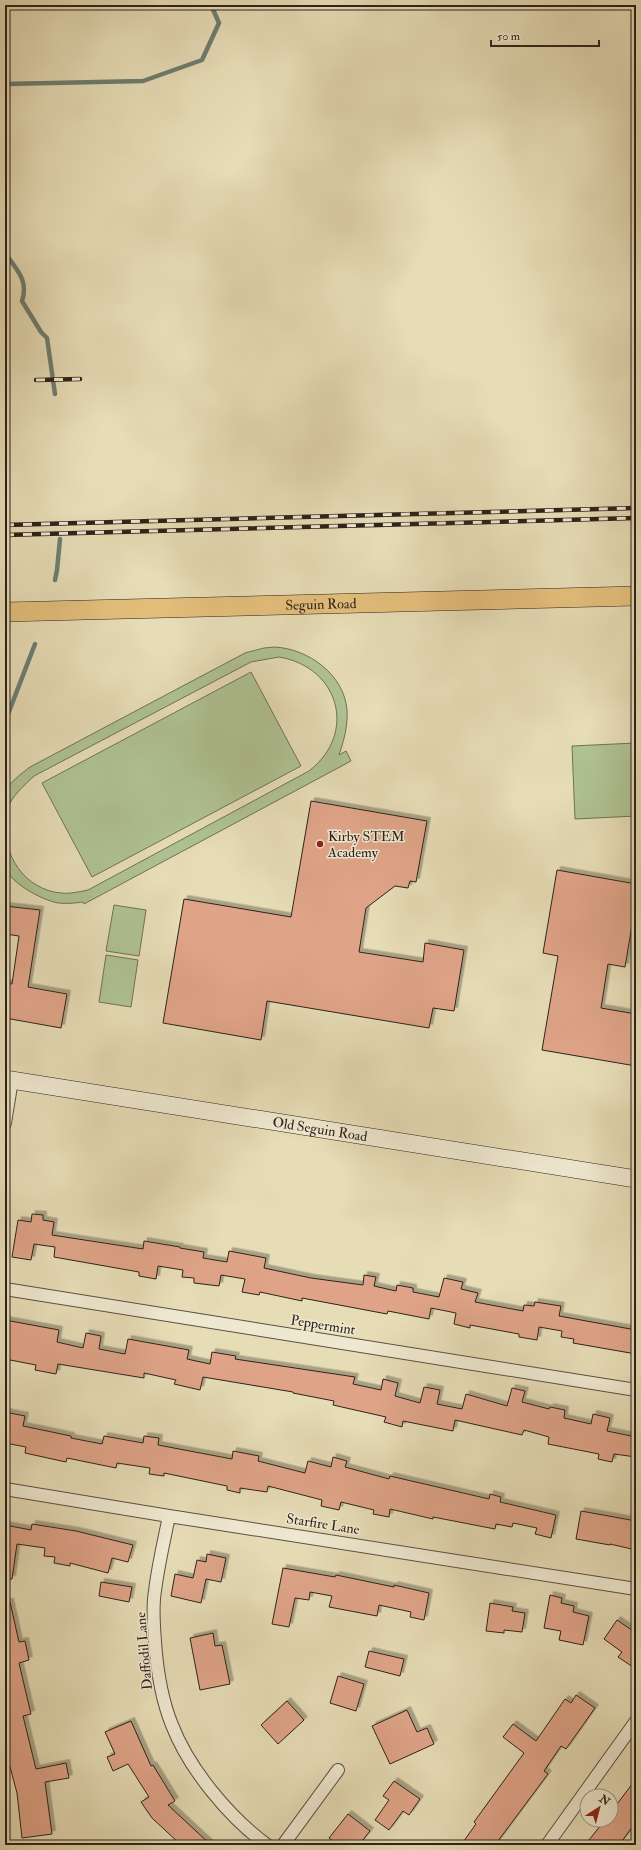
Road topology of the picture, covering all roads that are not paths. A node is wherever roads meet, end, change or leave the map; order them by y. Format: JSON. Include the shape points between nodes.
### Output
{"nodes":[{"id":1,"x":636,"y":596,"type":"edge"},
{"id":2,"x":5,"y":612,"type":"edge"},
{"id":3,"x":9,"y":1080,"type":"edge"},
{"id":4,"x":5,"y":1123,"type":"edge"},
{"id":5,"x":636,"y":1180,"type":"edge"},
{"id":6,"x":5,"y":1290,"type":"edge"},
{"id":7,"x":636,"y":1390,"type":"edge"},
{"id":8,"x":5,"y":1489,"type":"edge"},
{"id":9,"x":169,"y":1516,"type":"junction"},
{"id":10,"x":636,"y":1589,"type":"edge"},
{"id":11,"x":636,"y":1721,"type":"edge"},
{"id":12,"x":338,"y":1770,"type":"dead end"},
{"id":13,"x":267,"y":1845,"type":"edge"},
{"id":14,"x":283,"y":1845,"type":"edge"},
{"id":15,"x":548,"y":1845,"type":"edge"}],
"edges":[{"from":1,"to":2,"type":"main road","name":"Seguin Road"},
{"from":3,"to":4,"type":"street"},
{"from":3,"to":5,"type":"street","name":"Old Seguin Road"},
{"from":6,"to":7,"type":"street","name":"Peppermint"},
{"from":8,"to":9,"type":"street","name":"Starfire Lane"},
{"from":9,"to":10,"type":"street","name":"Starfire Lane"},
{"from":9,"to":13,"type":"street","name":"Daffodil Lane","via":[[154,1592],[158,1670],[163,1697],[183,1750],[215,1795]]},
{"from":11,"to":15,"type":"street"},
{"from":12,"to":14,"type":"street"}]}
